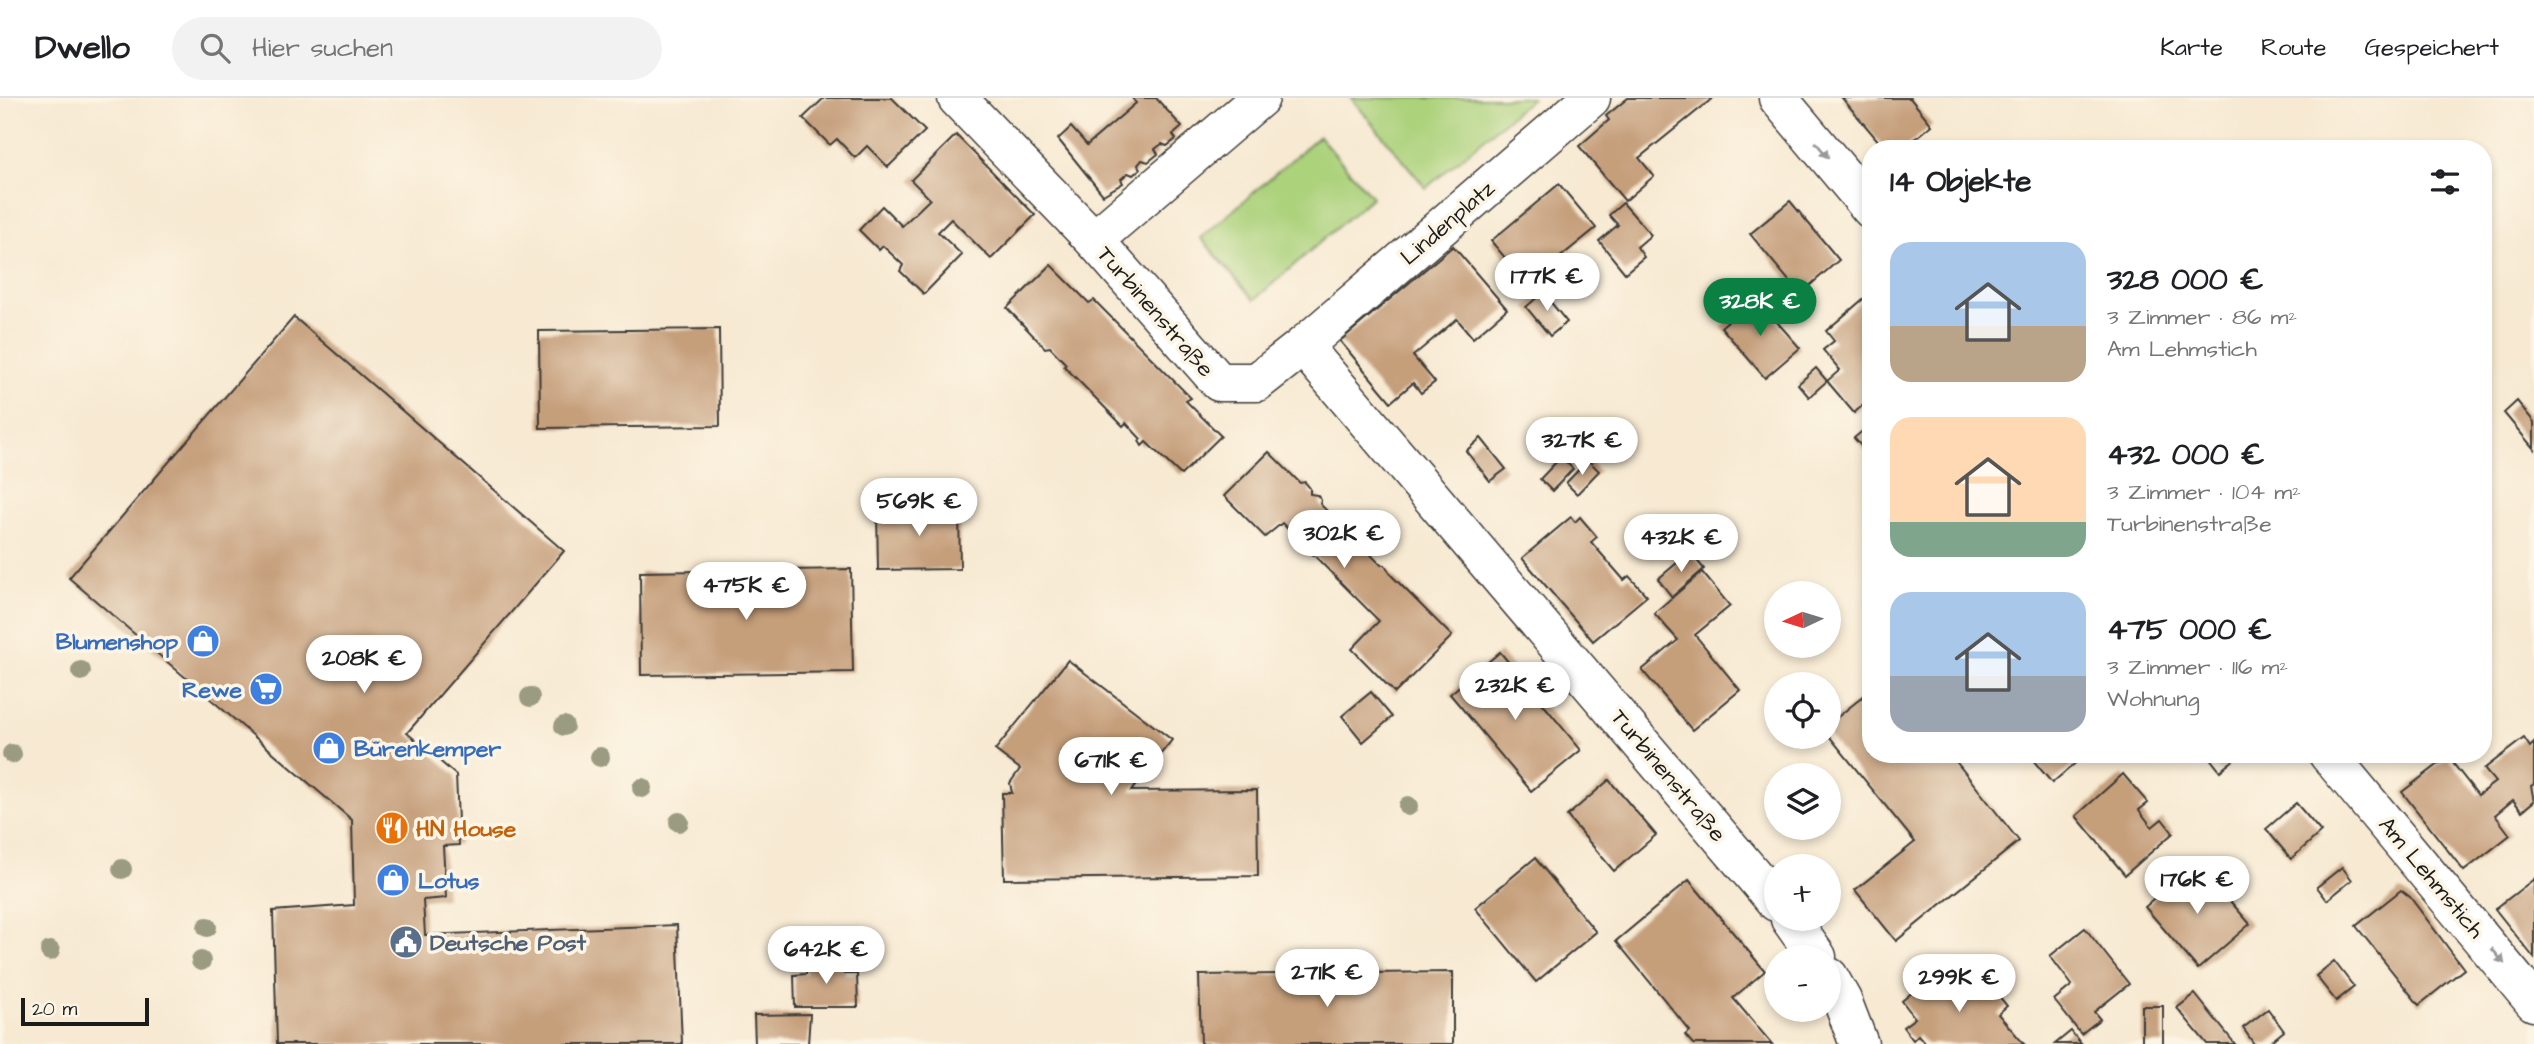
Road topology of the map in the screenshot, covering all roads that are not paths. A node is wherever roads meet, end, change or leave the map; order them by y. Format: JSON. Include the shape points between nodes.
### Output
{"nodes":[{"id":1,"x":957,"y":98,"type":"edge"},
{"id":2,"x":1260,"y":98,"type":"edge"},
{"id":3,"x":1591,"y":98,"type":"edge"},
{"id":4,"x":1778,"y":98,"type":"edge"},
{"id":5,"x":1862,"y":198,"type":"edge"},
{"id":6,"x":1094,"y":240,"type":"junction"},
{"id":7,"x":1303,"y":346,"type":"junction"},
{"id":8,"x":2335,"y":763,"type":"edge"},
{"id":9,"x":1764,"y":888,"type":"edge"},
{"id":10,"x":1841,"y":998,"type":"edge"},
{"id":11,"x":2534,"y":1002,"type":"edge"},
{"id":12,"x":1858,"y":1044,"type":"edge"}],
"edges":[{"from":1,"to":6,"type":"street","name":"Turbinenstraße"},
{"from":2,"to":6,"type":"street"},
{"from":3,"to":7,"type":"street","name":"Lindenplatz"},
{"from":4,"to":5,"type":"street","one_way":true},
{"from":6,"to":7,"type":"street","name":"Turbinenstraße","via":[[1219,382],[1257,382]]},
{"from":7,"to":9,"type":"street","name":"Turbinenstraße"},
{"from":8,"to":11,"type":"street","name":"Am Lehmstich","one_way":true},
{"from":10,"to":12,"type":"street"}]}
